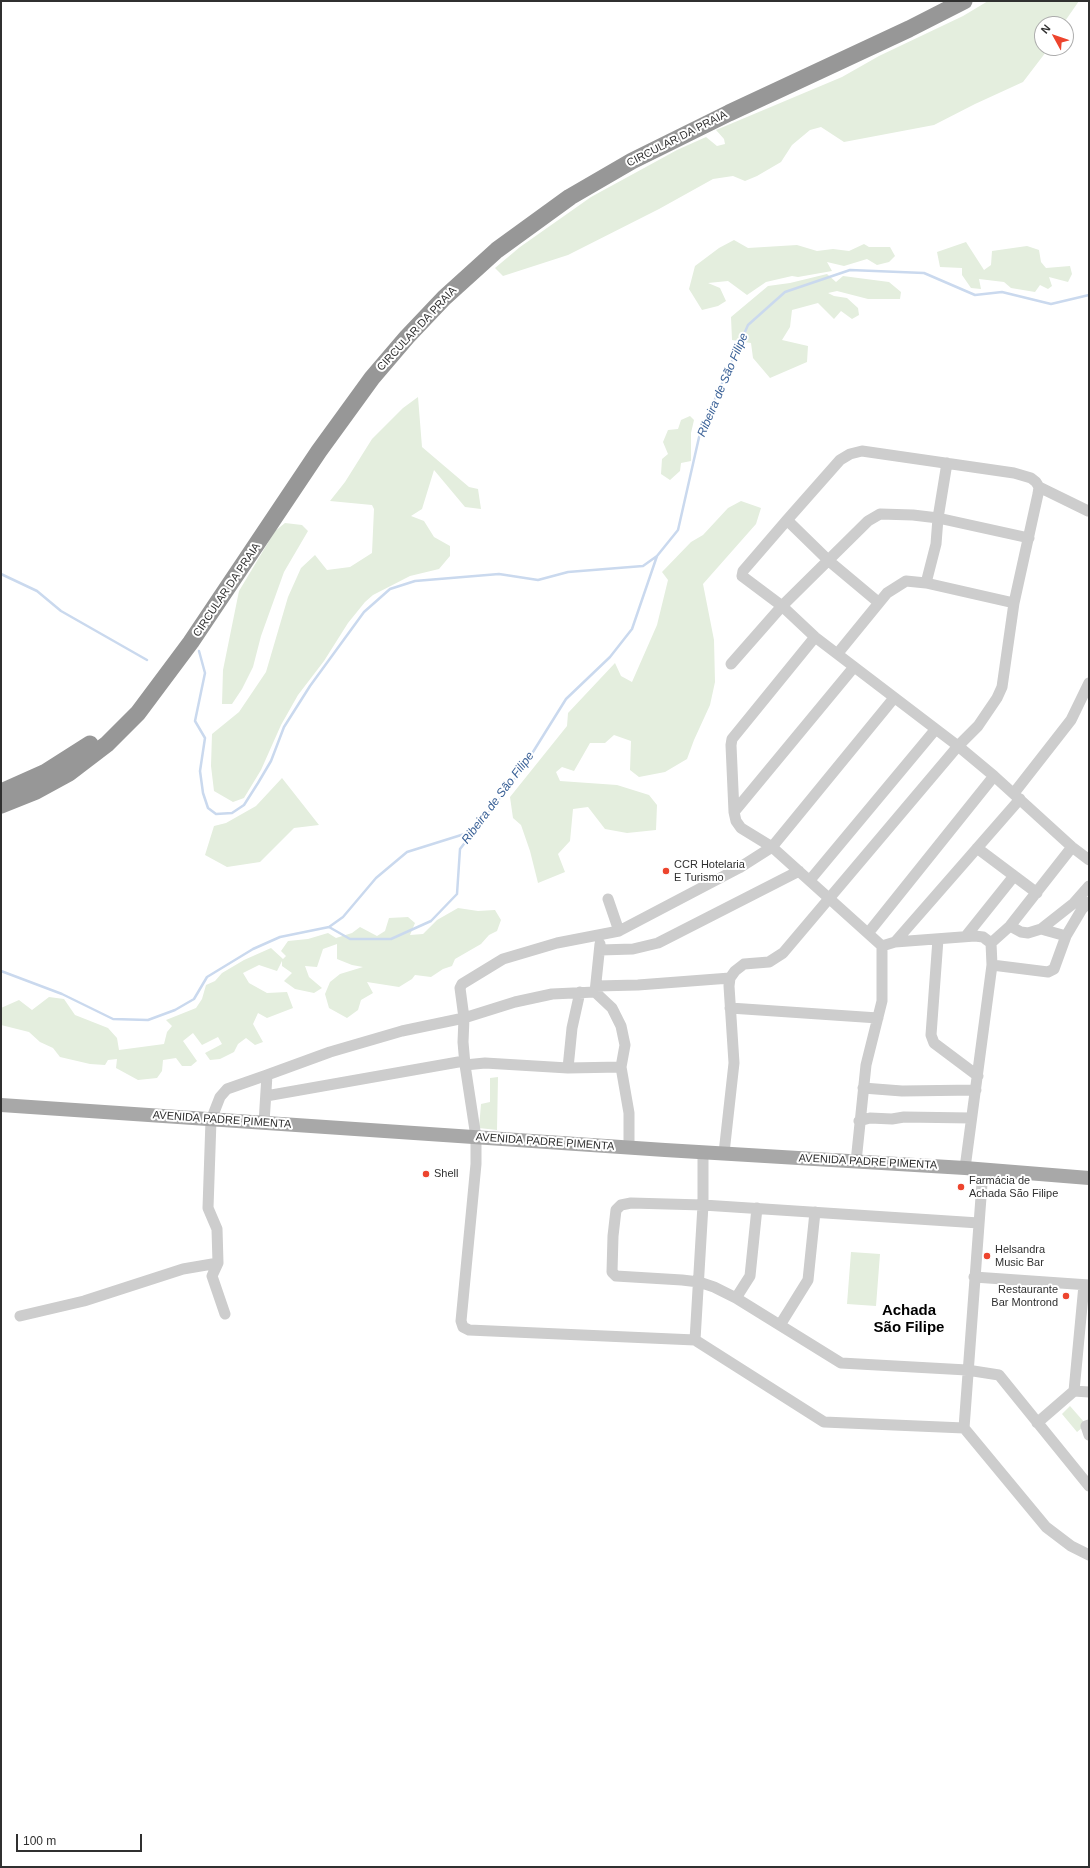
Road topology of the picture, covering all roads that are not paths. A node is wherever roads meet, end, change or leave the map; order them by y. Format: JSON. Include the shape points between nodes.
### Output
{"nodes":[{"id":1,"x":942,"y":1,"type":"edge"},
{"id":2,"x":964,"y":1,"type":"edge"},
{"id":3,"x":948,"y":463,"type":"junction"},
{"id":4,"x":1039,"y":487,"type":"junction"},
{"id":5,"x":1088,"y":511,"type":"dead end"},
{"id":6,"x":938,"y":518,"type":"junction"},
{"id":7,"x":786,"y":520,"type":"junction"},
{"id":8,"x":1029,"y":538,"type":"junction"},
{"id":9,"x":829,"y":561,"type":"junction"},
{"id":10,"x":926,"y":583,"type":"junction"},
{"id":11,"x":878,"y":602,"type":"junction"},
{"id":12,"x":1014,"y":603,"type":"junction"},
{"id":13,"x":782,"y":606,"type":"junction"},
{"id":14,"x":815,"y":637,"type":"junction"},
{"id":15,"x":838,"y":653,"type":"junction"},
{"id":16,"x":731,"y":664,"type":"dead end"},
{"id":17,"x":854,"y":667,"type":"junction"},
{"id":18,"x":1089,"y":683,"type":"edge"},
{"id":19,"x":894,"y":698,"type":"junction"},
{"id":20,"x":935,"y":730,"type":"junction"},
{"id":21,"x":958,"y":746,"type":"junction"},
{"id":22,"x":994,"y":776,"type":"junction"},
{"id":23,"x":1,"y":792,"type":"edge"},
{"id":24,"x":1017,"y":796,"type":"junction"},
{"id":25,"x":1,"y":805,"type":"edge"},
{"id":26,"x":734,"y":812,"type":"junction"},
{"id":27,"x":772,"y":847,"type":"junction"},
{"id":28,"x":1072,"y":847,"type":"junction"},
{"id":29,"x":977,"y":848,"type":"junction"},
{"id":30,"x":1089,"y":860,"type":"edge"},
{"id":31,"x":799,"y":871,"type":"junction"},
{"id":32,"x":1014,"y":876,"type":"junction"},
{"id":33,"x":810,"y":880,"type":"junction"},
{"id":34,"x":1089,"y":886,"type":"edge"},
{"id":35,"x":1037,"y":893,"type":"junction"},
{"id":36,"x":830,"y":897,"type":"junction"},
{"id":37,"x":608,"y":899,"type":"dead end"},
{"id":38,"x":1089,"y":902,"type":"edge"},
{"id":39,"x":1010,"y":926,"type":"junction"},
{"id":40,"x":1041,"y":929,"type":"junction"},
{"id":41,"x":619,"y":931,"type":"junction"},
{"id":42,"x":869,"y":932,"type":"junction"},
{"id":43,"x":601,"y":936,"type":"junction"},
{"id":44,"x":966,"y":936,"type":"junction"},
{"id":45,"x":1066,"y":936,"type":"junction"},
{"id":46,"x":938,"y":939,"type":"junction"},
{"id":47,"x":895,"y":942,"type":"junction"},
{"id":48,"x":991,"y":943,"type":"junction"},
{"id":49,"x":882,"y":946,"type":"junction"},
{"id":50,"x":600,"y":950,"type":"junction"},
{"id":51,"x":992,"y":965,"type":"junction"},
{"id":52,"x":730,"y":978,"type":"junction"},
{"id":53,"x":595,"y":989,"type":"junction"},
{"id":54,"x":580,"y":992,"type":"junction"},
{"id":55,"x":730,"y":1008,"type":"junction"},
{"id":56,"x":464,"y":1018,"type":"junction"},
{"id":57,"x":878,"y":1018,"type":"junction"},
{"id":58,"x":465,"y":1063,"type":"junction"},
{"id":59,"x":568,"y":1068,"type":"junction"},
{"id":60,"x":621,"y":1068,"type":"junction"},
{"id":61,"x":267,"y":1075,"type":"junction"},
{"id":62,"x":978,"y":1076,"type":"junction"},
{"id":63,"x":863,"y":1088,"type":"junction"},
{"id":64,"x":976,"y":1090,"type":"junction"},
{"id":65,"x":266,"y":1096,"type":"junction"},
{"id":66,"x":1,"y":1105,"type":"edge"},
{"id":67,"x":971,"y":1118,"type":"junction"},
{"id":68,"x":211,"y":1120,"type":"junction"},
{"id":69,"x":859,"y":1121,"type":"junction"},
{"id":70,"x":264,"y":1123,"type":"junction"},
{"id":71,"x":476,"y":1137,"type":"junction"},
{"id":72,"x":628,"y":1147,"type":"junction"},
{"id":73,"x":703,"y":1152,"type":"junction"},
{"id":74,"x":724,"y":1153,"type":"junction"},
{"id":75,"x":856,"y":1162,"type":"junction"},
{"id":76,"x":965,"y":1168,"type":"junction"},
{"id":77,"x":983,"y":1170,"type":"junction"},
{"id":78,"x":1089,"y":1178,"type":"edge"},
{"id":79,"x":702,"y":1205,"type":"junction"},
{"id":80,"x":757,"y":1208,"type":"junction"},
{"id":81,"x":815,"y":1212,"type":"junction"},
{"id":82,"x":979,"y":1223,"type":"junction"},
{"id":83,"x":218,"y":1263,"type":"junction"},
{"id":84,"x":974,"y":1277,"type":"junction"},
{"id":85,"x":699,"y":1282,"type":"junction"},
{"id":86,"x":1086,"y":1285,"type":"edge"},
{"id":87,"x":736,"y":1298,"type":"junction"},
{"id":88,"x":225,"y":1314,"type":"dead end"},
{"id":89,"x":20,"y":1316,"type":"dead end"},
{"id":90,"x":780,"y":1325,"type":"junction"},
{"id":91,"x":695,"y":1340,"type":"junction"},
{"id":92,"x":967,"y":1370,"type":"junction"},
{"id":93,"x":1074,"y":1391,"type":"junction"},
{"id":94,"x":1089,"y":1392,"type":"edge"},
{"id":95,"x":1037,"y":1423,"type":"junction"},
{"id":96,"x":1089,"y":1424,"type":"edge"},
{"id":97,"x":964,"y":1428,"type":"junction"},
{"id":98,"x":1089,"y":1435,"type":"edge"},
{"id":99,"x":1089,"y":1486,"type":"edge"},
{"id":100,"x":1089,"y":1555,"type":"edge"}],
"edges":[{"from":1,"to":23,"type":"highway","name":"CIRCULAR DA PRAIA","via":[[635,147],[561,190],[487,245],[421,306],[361,375],[308,448],[199,613],[126,709],[100,735],[76,753],[46,772]]},
{"from":2,"to":25,"type":"highway","name":"CIRCULAR DA PRAIA","via":[[909,30],[632,161],[565,201],[488,258],[444,298],[361,392],[191,642],[138,713],[107,744],[69,773],[36,791]]},
{"from":3,"to":4,"type":"street","via":[[1014,473],[1031,478]]},
{"from":3,"to":6,"type":"street"},
{"from":3,"to":7,"type":"street","via":[[862,451],[850,454],[840,460]]},
{"from":4,"to":5,"type":"street"},
{"from":4,"to":8,"type":"street"},
{"from":6,"to":8,"type":"street"},
{"from":6,"to":9,"type":"street","via":[[880,514],[868,521]]},
{"from":6,"to":10,"type":"street","via":[[936,544]]},
{"from":7,"to":9,"type":"street"},
{"from":7,"to":13,"type":"street","via":[[742,573],[744,578]]},
{"from":8,"to":12,"type":"street"},
{"from":9,"to":11,"type":"street"},
{"from":9,"to":13,"type":"street"},
{"from":10,"to":11,"type":"street","via":[[906,581]]},
{"from":10,"to":12,"type":"street"},
{"from":11,"to":15,"type":"street"},
{"from":12,"to":21,"type":"street","via":[[1002,687],[978,726]]},
{"from":13,"to":14,"type":"street"},
{"from":13,"to":16,"type":"street"},
{"from":14,"to":15,"type":"street"},
{"from":14,"to":26,"type":"street","via":[[732,739]]},
{"from":15,"to":17,"type":"street"},
{"from":17,"to":19,"type":"street"},
{"from":17,"to":26,"type":"street"},
{"from":18,"to":24,"type":"street","via":[[1071,720]]},
{"from":19,"to":20,"type":"street"},
{"from":19,"to":27,"type":"street"},
{"from":20,"to":21,"type":"street"},
{"from":20,"to":33,"type":"street"},
{"from":21,"to":22,"type":"street"},
{"from":21,"to":36,"type":"street"},
{"from":22,"to":24,"type":"street"},
{"from":22,"to":42,"type":"street"},
{"from":24,"to":28,"type":"street"},
{"from":24,"to":29,"type":"street"},
{"from":26,"to":27,"type":"street","via":[[741,828]]},
{"from":27,"to":31,"type":"street"},
{"from":27,"to":41,"type":"street","via":[[739,868]]},
{"from":28,"to":30,"type":"street"},
{"from":28,"to":35,"type":"street"},
{"from":29,"to":32,"type":"street"},
{"from":29,"to":47,"type":"street","via":[[924,912]]},
{"from":31,"to":33,"type":"street"},
{"from":31,"to":50,"type":"street","via":[[658,943],[633,949]]},
{"from":32,"to":35,"type":"street"},
{"from":32,"to":44,"type":"street"},
{"from":33,"to":36,"type":"street"},
{"from":34,"to":40,"type":"street","via":[[1074,903]]},
{"from":35,"to":39,"type":"street"},
{"from":36,"to":42,"type":"street"},
{"from":36,"to":52,"type":"street","via":[[783,954],[769,962],[744,964]]},
{"from":37,"to":41,"type":"street"},
{"from":38,"to":45,"type":"street"},
{"from":39,"to":40,"type":"street","via":[[1028,933]]},
{"from":39,"to":48,"type":"street"},
{"from":40,"to":45,"type":"street"},
{"from":41,"to":43,"type":"street"},
{"from":42,"to":49,"type":"street"},
{"from":43,"to":50,"type":"street"},
{"from":43,"to":56,"type":"street","via":[[557,943],[503,959],[466,980],[460,988]]},
{"from":44,"to":46,"type":"street"},
{"from":44,"to":48,"type":"street","via":[[982,937]]},
{"from":45,"to":51,"type":"street","via":[[1054,970],[1048,972]]},
{"from":46,"to":47,"type":"street"},
{"from":46,"to":62,"type":"street","via":[[931,1035],[934,1043]]},
{"from":47,"to":49,"type":"street"},
{"from":48,"to":51,"type":"street"},
{"from":49,"to":57,"type":"street","via":[[882,1001]]},
{"from":50,"to":53,"type":"street"},
{"from":51,"to":62,"type":"street"},
{"from":52,"to":53,"type":"street"},
{"from":52,"to":55,"type":"street"},
{"from":53,"to":54,"type":"street"},
{"from":53,"to":60,"type":"street","via":[[612,1008],[619,1021],[625,1045]]},
{"from":54,"to":56,"type":"street","via":[[552,994],[515,1002]]},
{"from":54,"to":59,"type":"street","via":[[572,1028]]},
{"from":55,"to":57,"type":"street"},
{"from":55,"to":74,"type":"street","via":[[734,1063]]},
{"from":56,"to":58,"type":"street","via":[[462,1042]]},
{"from":56,"to":61,"type":"street","via":[[402,1031],[330,1052]]},
{"from":57,"to":63,"type":"street"},
{"from":58,"to":59,"type":"street"},
{"from":58,"to":65,"type":"street"},
{"from":58,"to":71,"type":"street"},
{"from":59,"to":60,"type":"street"},
{"from":60,"to":72,"type":"street","via":[[629,1113]]},
{"from":61,"to":65,"type":"street"},
{"from":61,"to":68,"type":"street","via":[[227,1089],[220,1097]]},
{"from":62,"to":64,"type":"street"},
{"from":63,"to":64,"type":"street","via":[[902,1091]]},
{"from":63,"to":69,"type":"street"},
{"from":64,"to":67,"type":"street"},
{"from":65,"to":70,"type":"street"},
{"from":66,"to":68,"type":"main road","name":"AVENIDA PADRE PIMENTA"},
{"from":67,"to":69,"type":"street","via":[[904,1117],[870,1118]]},
{"from":67,"to":76,"type":"street"},
{"from":68,"to":70,"type":"main road","name":"AVENIDA PADRE PIMENTA"},
{"from":68,"to":83,"type":"street","via":[[208,1208],[217,1229]]},
{"from":69,"to":75,"type":"street"},
{"from":70,"to":71,"type":"main road","name":"AVENIDA PADRE PIMENTA"},
{"from":71,"to":72,"type":"main road","name":"AVENIDA PADRE PIMENTA"},
{"from":71,"to":91,"type":"street","via":[[476,1164],[461,1321],[463,1327],[469,1330]]},
{"from":72,"to":73,"type":"main road","name":"AVENIDA PADRE PIMENTA"},
{"from":73,"to":74,"type":"main road","name":"AVENIDA PADRE PIMENTA"},
{"from":73,"to":79,"type":"street"},
{"from":74,"to":75,"type":"main road","name":"AVENIDA PADRE PIMENTA"},
{"from":75,"to":76,"type":"main road","name":"AVENIDA PADRE PIMENTA"},
{"from":76,"to":77,"type":"main road","name":"AVENIDA PADRE PIMENTA"},
{"from":77,"to":78,"type":"main road","name":"AVENIDA PADRE PIMENTA"},
{"from":77,"to":82,"type":"street"},
{"from":79,"to":80,"type":"street"},
{"from":79,"to":85,"type":"street"},
{"from":79,"to":85,"type":"street","via":[[621,1205],[616,1210],[613,1236],[612,1272],[616,1276]]},
{"from":80,"to":81,"type":"street"},
{"from":80,"to":87,"type":"street","via":[[750,1276]]},
{"from":81,"to":82,"type":"street"},
{"from":81,"to":90,"type":"street","via":[[808,1280]]},
{"from":82,"to":84,"type":"street"},
{"from":83,"to":88,"type":"street","via":[[212,1276]]},
{"from":83,"to":89,"type":"street","via":[[183,1270],[84,1301]]},
{"from":84,"to":86,"type":"street"},
{"from":84,"to":92,"type":"street"},
{"from":85,"to":87,"type":"street","via":[[714,1286]]},
{"from":85,"to":91,"type":"street"},
{"from":86,"to":93,"type":"street"},
{"from":87,"to":90,"type":"street"},
{"from":90,"to":92,"type":"street","via":[[841,1363]]},
{"from":91,"to":97,"type":"street","via":[[824,1422]]},
{"from":92,"to":95,"type":"street","via":[[999,1375]]},
{"from":92,"to":97,"type":"street"},
{"from":93,"to":94,"type":"street"},
{"from":93,"to":95,"type":"street"},
{"from":95,"to":99,"type":"street"},
{"from":96,"to":98,"type":"street","via":[[1086,1426]]},
{"from":97,"to":100,"type":"street","via":[[1046,1527],[1071,1546]]}]}
